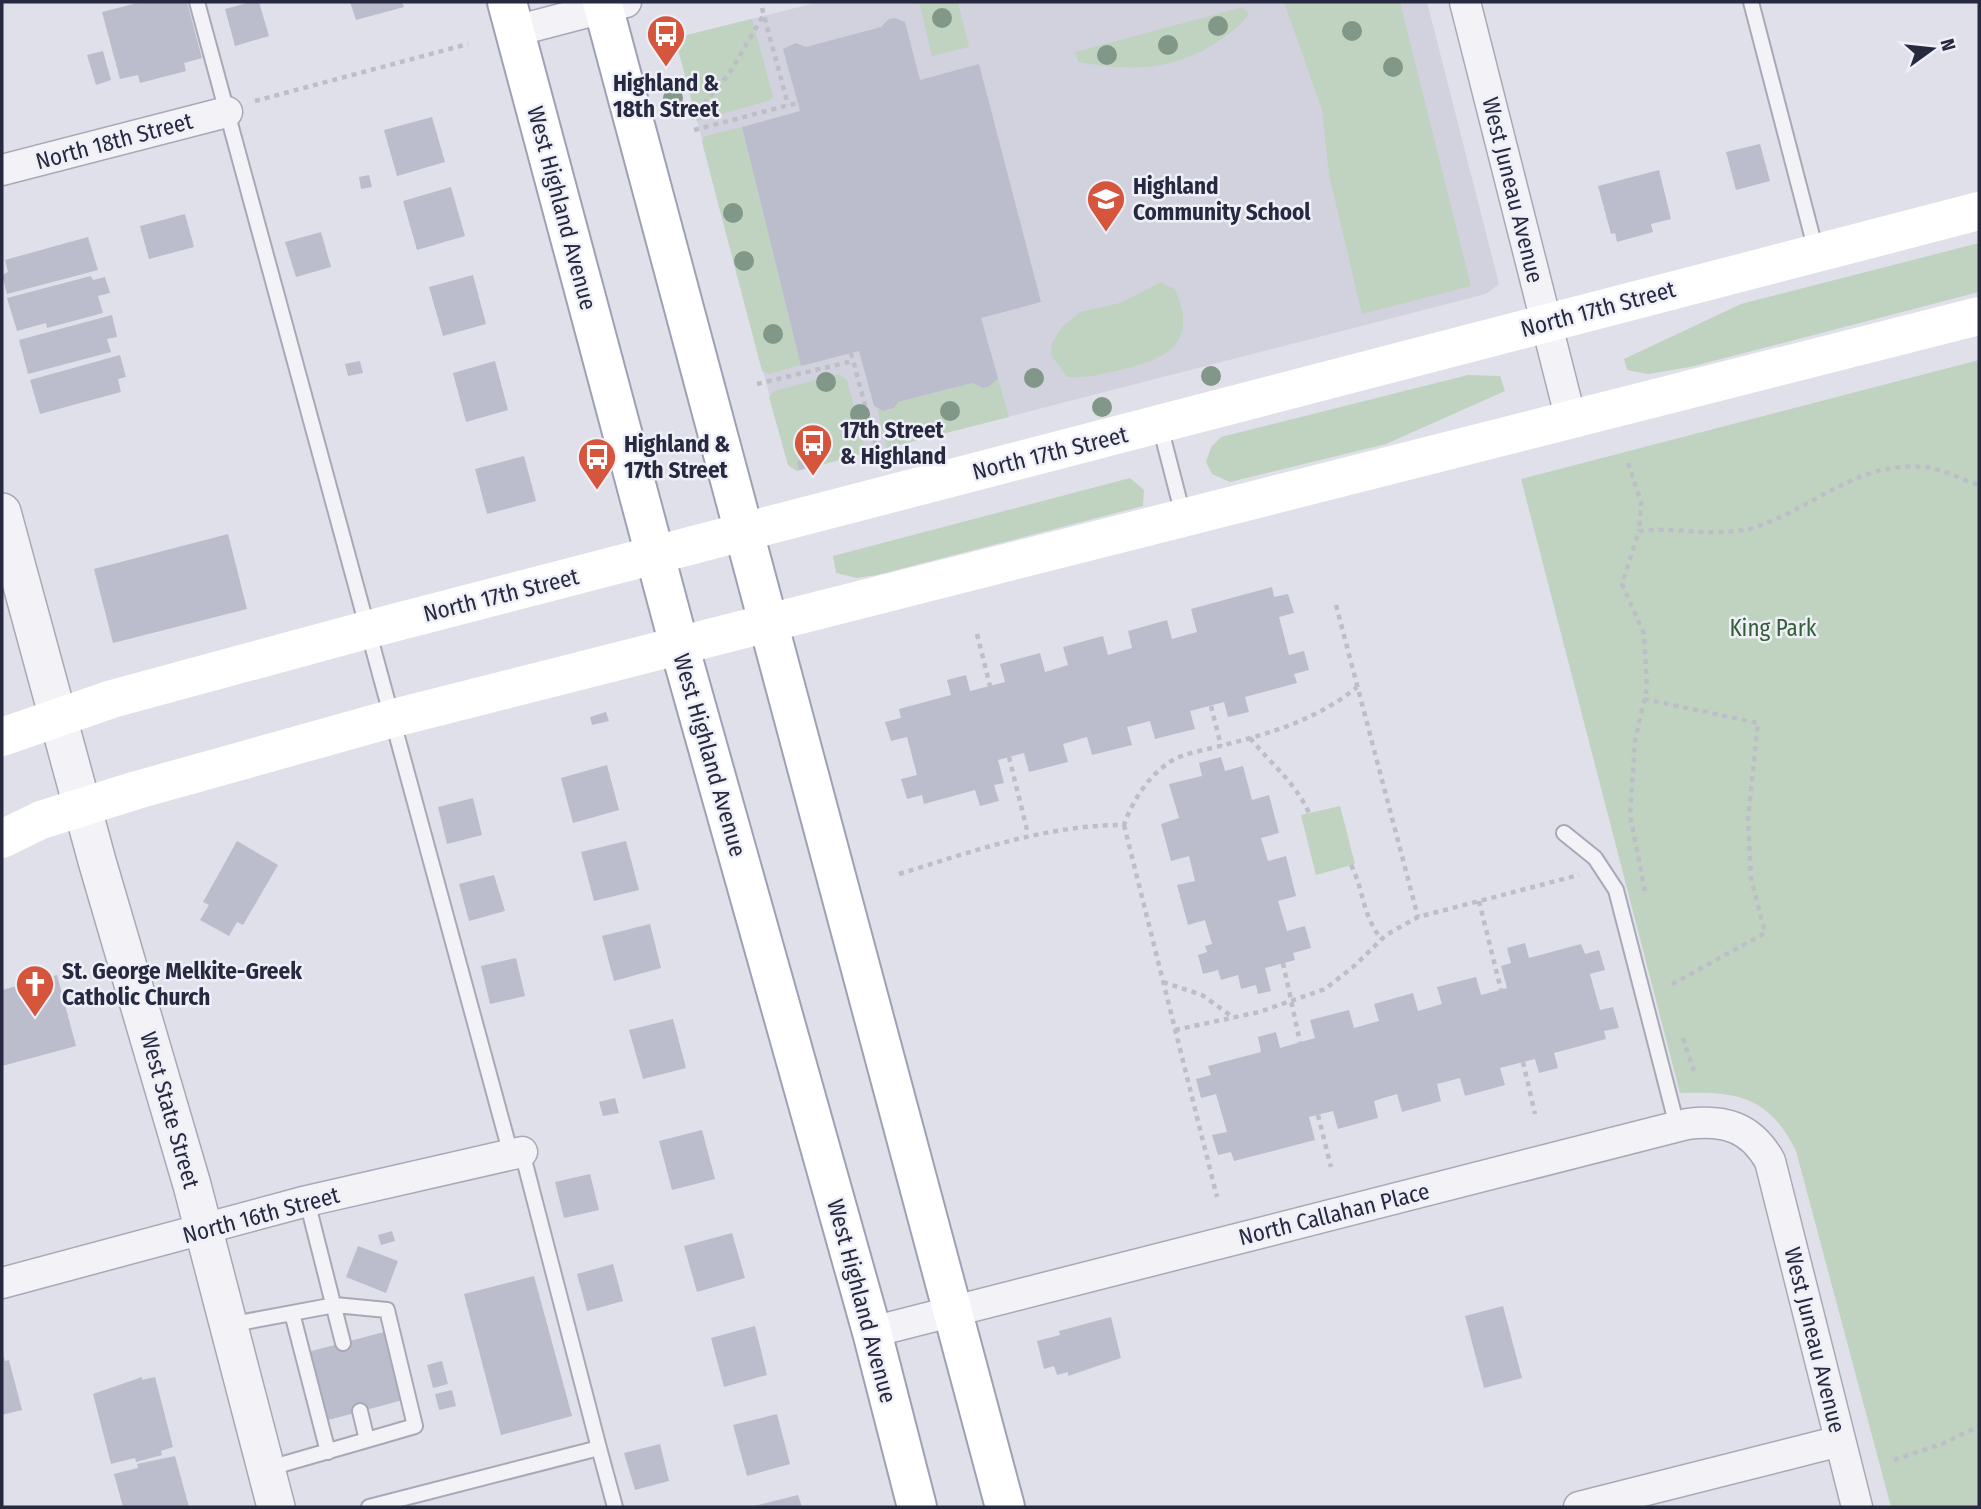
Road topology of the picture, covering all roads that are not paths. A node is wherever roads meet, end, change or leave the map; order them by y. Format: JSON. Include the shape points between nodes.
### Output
{"nodes":[{"id":1,"x":197,"y":2,"type":"edge"},
{"id":2,"x":1465,"y":2,"type":"edge"},
{"id":3,"x":1751,"y":2,"type":"edge"},
{"id":4,"x":611,"y":4,"type":"edge"},
{"id":5,"x":511,"y":16,"type":"edge"},
{"id":6,"x":240,"y":107,"type":"junction"},
{"id":7,"x":2,"y":170,"type":"edge"},
{"id":8,"x":1979,"y":211,"type":"edge"},
{"id":9,"x":1816,"y":253,"type":"junction"},
{"id":10,"x":1979,"y":316,"type":"edge"},
{"id":11,"x":1547,"y":322,"type":"junction"},
{"id":12,"x":1572,"y":420,"type":"junction"},
{"id":13,"x":1160,"y":425,"type":"junction"},
{"id":14,"x":2,"y":512,"type":"edge"},
{"id":15,"x":1184,"y":518,"type":"junction"},
{"id":16,"x":743,"y":533,"type":"junction"},
{"id":17,"x":655,"y":556,"type":"junction"},
{"id":18,"x":768,"y":623,"type":"junction"},
{"id":19,"x":370,"y":629,"type":"junction"},
{"id":20,"x":679,"y":645,"type":"junction"},
{"id":21,"x":58,"y":718,"type":"junction"},
{"id":22,"x":394,"y":718,"type":"junction"},
{"id":23,"x":2,"y":737,"type":"edge"},
{"id":24,"x":83,"y":807,"type":"junction"},
{"id":25,"x":1564,"y":834,"type":"dead end"},
{"id":26,"x":2,"y":839,"type":"edge"},
{"id":27,"x":1677,"y":1126,"type":"junction"},
{"id":28,"x":517,"y":1154,"type":"junction"},
{"id":29,"x":1774,"y":1173,"type":"joint"},
{"id":30,"x":307,"y":1201,"type":"junction"},
{"id":31,"x":203,"y":1230,"type":"junction"},
{"id":32,"x":2,"y":1283,"type":"edge"},
{"id":33,"x":335,"y":1306,"type":"junction"},
{"id":34,"x":952,"y":1311,"type":"junction"},
{"id":35,"x":292,"y":1313,"type":"junction"},
{"id":36,"x":228,"y":1325,"type":"junction"},
{"id":37,"x":872,"y":1332,"type":"junction"},
{"id":38,"x":344,"y":1343,"type":"dead end"},
{"id":39,"x":360,"y":1411,"type":"dead end"},
{"id":40,"x":366,"y":1440,"type":"junction"},
{"id":41,"x":1840,"y":1441,"type":"junction"},
{"id":42,"x":599,"y":1448,"type":"junction"},
{"id":43,"x":328,"y":1452,"type":"junction"},
{"id":44,"x":266,"y":1469,"type":"junction"},
{"id":45,"x":276,"y":1507,"type":"edge"},
{"id":46,"x":369,"y":1507,"type":"edge"},
{"id":47,"x":615,"y":1507,"type":"edge"},
{"id":48,"x":917,"y":1507,"type":"edge"},
{"id":49,"x":1004,"y":1507,"type":"edge"},
{"id":50,"x":1579,"y":1507,"type":"edge"},
{"id":51,"x":1857,"y":1507,"type":"edge"}],
"edges":[{"from":1,"to":6,"type":"lane"},
{"from":2,"to":11,"type":"street","name":"West Juneau Avenue"},
{"from":3,"to":9,"type":"lane"},
{"from":4,"to":5,"type":"street"},
{"from":4,"to":16,"type":"main road"},
{"from":5,"to":17,"type":"main road","name":"West Highland Avenue"},
{"from":6,"to":7,"type":"street","name":"North 18th Street"},
{"from":6,"to":19,"type":"lane"},
{"from":8,"to":9,"type":"main road","name":"North 17th Street"},
{"from":9,"to":11,"type":"main road","name":"North 17th Street"},
{"from":10,"to":12,"type":"main road"},
{"from":11,"to":12,"type":"street","name":"West Juneau Avenue"},
{"from":11,"to":13,"type":"main road","name":"North 17th Street"},
{"from":12,"to":15,"type":"main road"},
{"from":13,"to":15,"type":"lane"},
{"from":13,"to":16,"type":"main road","name":"North 17th Street"},
{"from":14,"to":21,"type":"street","name":"West State Street"},
{"from":15,"to":18,"type":"main road"},
{"from":16,"to":17,"type":"main road","name":"North 17th Street"},
{"from":16,"to":18,"type":"main road"},
{"from":17,"to":19,"type":"main road","name":"North 17th Street"},
{"from":17,"to":20,"type":"main road","name":"West Highland Avenue"},
{"from":18,"to":20,"type":"main road"},
{"from":18,"to":34,"type":"main road"},
{"from":19,"to":21,"type":"main road","name":"North 17th Street"},
{"from":19,"to":22,"type":"lane"},
{"from":20,"to":22,"type":"main road"},
{"from":20,"to":37,"type":"main road","name":"West Highland Avenue"},
{"from":21,"to":23,"type":"main road","name":"North 17th Street"},
{"from":21,"to":24,"type":"street","name":"West State Street"},
{"from":22,"to":24,"type":"main road"},
{"from":22,"to":28,"type":"lane"},
{"from":24,"to":26,"type":"main road"},
{"from":24,"to":31,"type":"street","name":"West State Street"},
{"from":25,"to":27,"type":"lane","via":[[1595,858],[1616,890]]},
{"from":27,"to":29,"type":"street","name":"North Callahan Place","via":[[1710,1122],[1734,1126],[1757,1141]]},
{"from":27,"to":34,"type":"street","name":"North Callahan Place"},
{"from":28,"to":30,"type":"street","name":"North 16th Street"},
{"from":28,"to":42,"type":"lane"},
{"from":29,"to":41,"type":"street","name":"West Juneau Avenue"},
{"from":30,"to":31,"type":"street","name":"North 16th Street"},
{"from":30,"to":33,"type":"lane"},
{"from":31,"to":32,"type":"street","name":"North 16th Street"},
{"from":31,"to":36,"type":"street","name":"West State Street"},
{"from":33,"to":35,"type":"lane"},
{"from":33,"to":38,"type":"lane"},
{"from":33,"to":40,"type":"lane","via":[[387,1310],[415,1426]]},
{"from":34,"to":37,"type":"street","name":"North Callahan Place"},
{"from":34,"to":49,"type":"main road"},
{"from":35,"to":36,"type":"lane"},
{"from":35,"to":43,"type":"lane"},
{"from":36,"to":44,"type":"street","name":"West State Street"},
{"from":37,"to":48,"type":"main road","name":"West Highland Avenue"},
{"from":39,"to":40,"type":"lane"},
{"from":40,"to":43,"type":"lane"},
{"from":41,"to":50,"type":"street"},
{"from":41,"to":51,"type":"street","name":"West Juneau Avenue"},
{"from":42,"to":46,"type":"lane"},
{"from":42,"to":47,"type":"lane"},
{"from":43,"to":44,"type":"lane"},
{"from":44,"to":45,"type":"street","name":"West State Street"}]}
